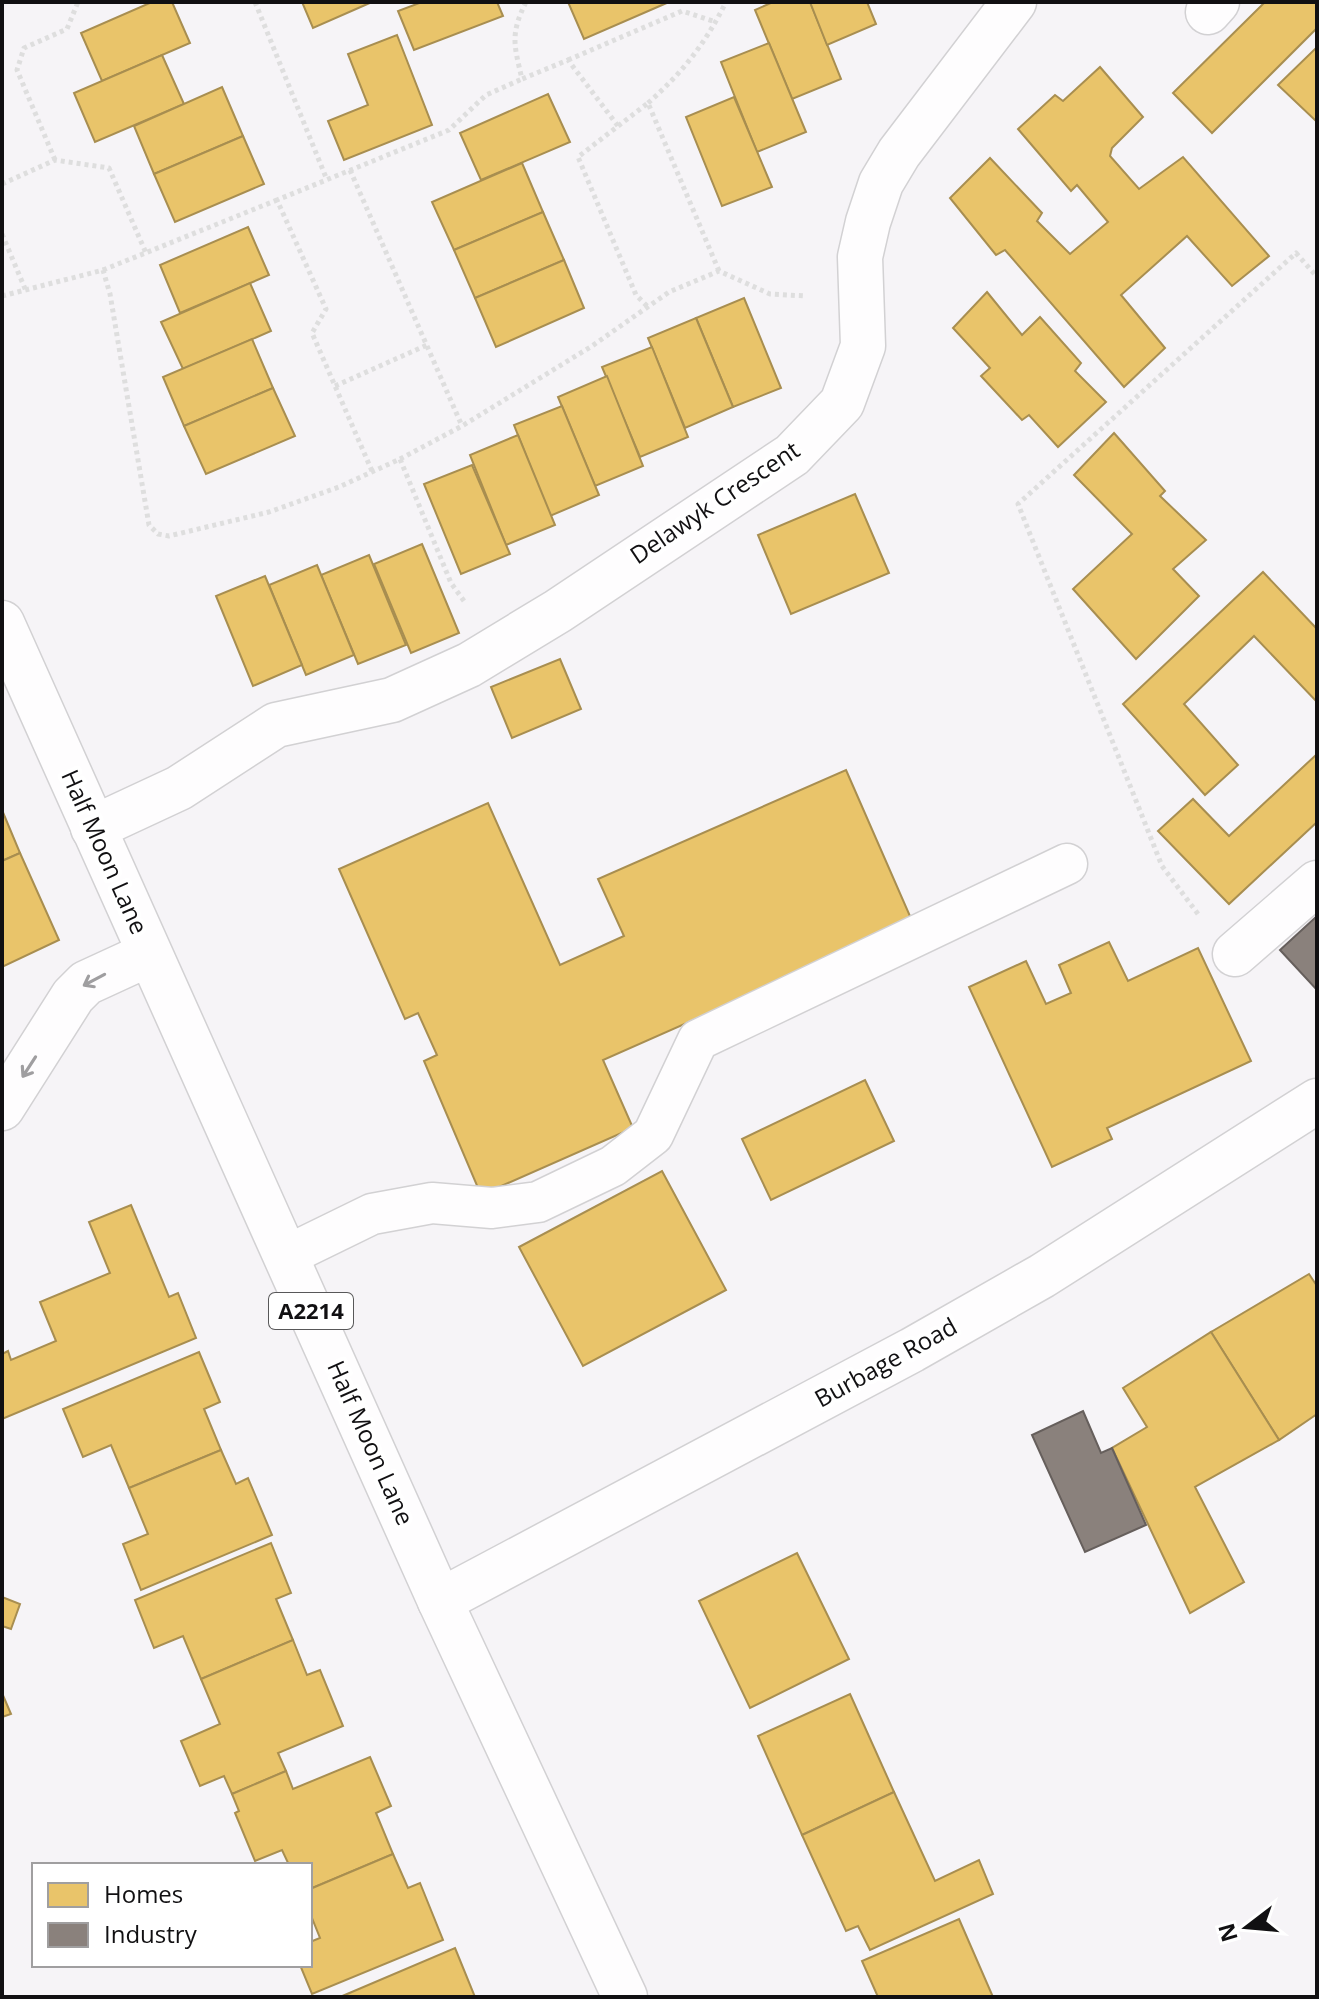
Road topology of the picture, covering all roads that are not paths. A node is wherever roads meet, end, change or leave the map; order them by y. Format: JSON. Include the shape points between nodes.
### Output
{"nodes":[{"id":1,"x":1014,"y":2,"type":"edge"},
{"id":2,"x":2,"y":623,"type":"edge"},
{"id":3,"x":93,"y":828,"type":"junction"},
{"id":4,"x":1067,"y":864,"type":"dead end"},
{"id":5,"x":1317,"y":883,"type":"edge"},
{"id":6,"x":149,"y":954,"type":"junction"},
{"id":7,"x":1235,"y":954,"type":"road end"},
{"id":8,"x":1317,"y":1101,"type":"edge"},
{"id":9,"x":2,"y":1108,"type":"edge"},
{"id":10,"x":286,"y":1256,"type":"junction"},
{"id":11,"x":440,"y":1601,"type":"junction"},
{"id":12,"x":625,"y":1997,"type":"edge"}],
"edges":[{"from":1,"to":3,"type":"street","name":"Delawyk Crescent","via":[[881,183],[860,257],[863,346],[842,403],[792,455],[469,665],[392,700],[276,725],[179,788]]},
{"from":2,"to":3,"type":"street","name":"Half Moon Lane","number":"A2214"},
{"from":3,"to":6,"type":"street","name":"Half Moon Lane","number":"A2214"},
{"from":4,"to":10,"type":"lane","via":[[698,1040],[653,1135],[613,1166],[538,1202],[492,1208],[432,1203],[372,1214]]},
{"from":5,"to":7,"type":"street"},
{"from":6,"to":9,"type":"street","one_way":true,"via":[[86,983],[73,996]]},
{"from":6,"to":10,"type":"street","name":"Half Moon Lane","number":"A2214"},
{"from":8,"to":11,"type":"street","name":"Burbage Road","via":[[1042,1276]]},
{"from":10,"to":11,"type":"street","name":"Half Moon Lane","number":"A2214"},
{"from":11,"to":12,"type":"street","name":"Half Moon Lane","number":"A2214"}]}
